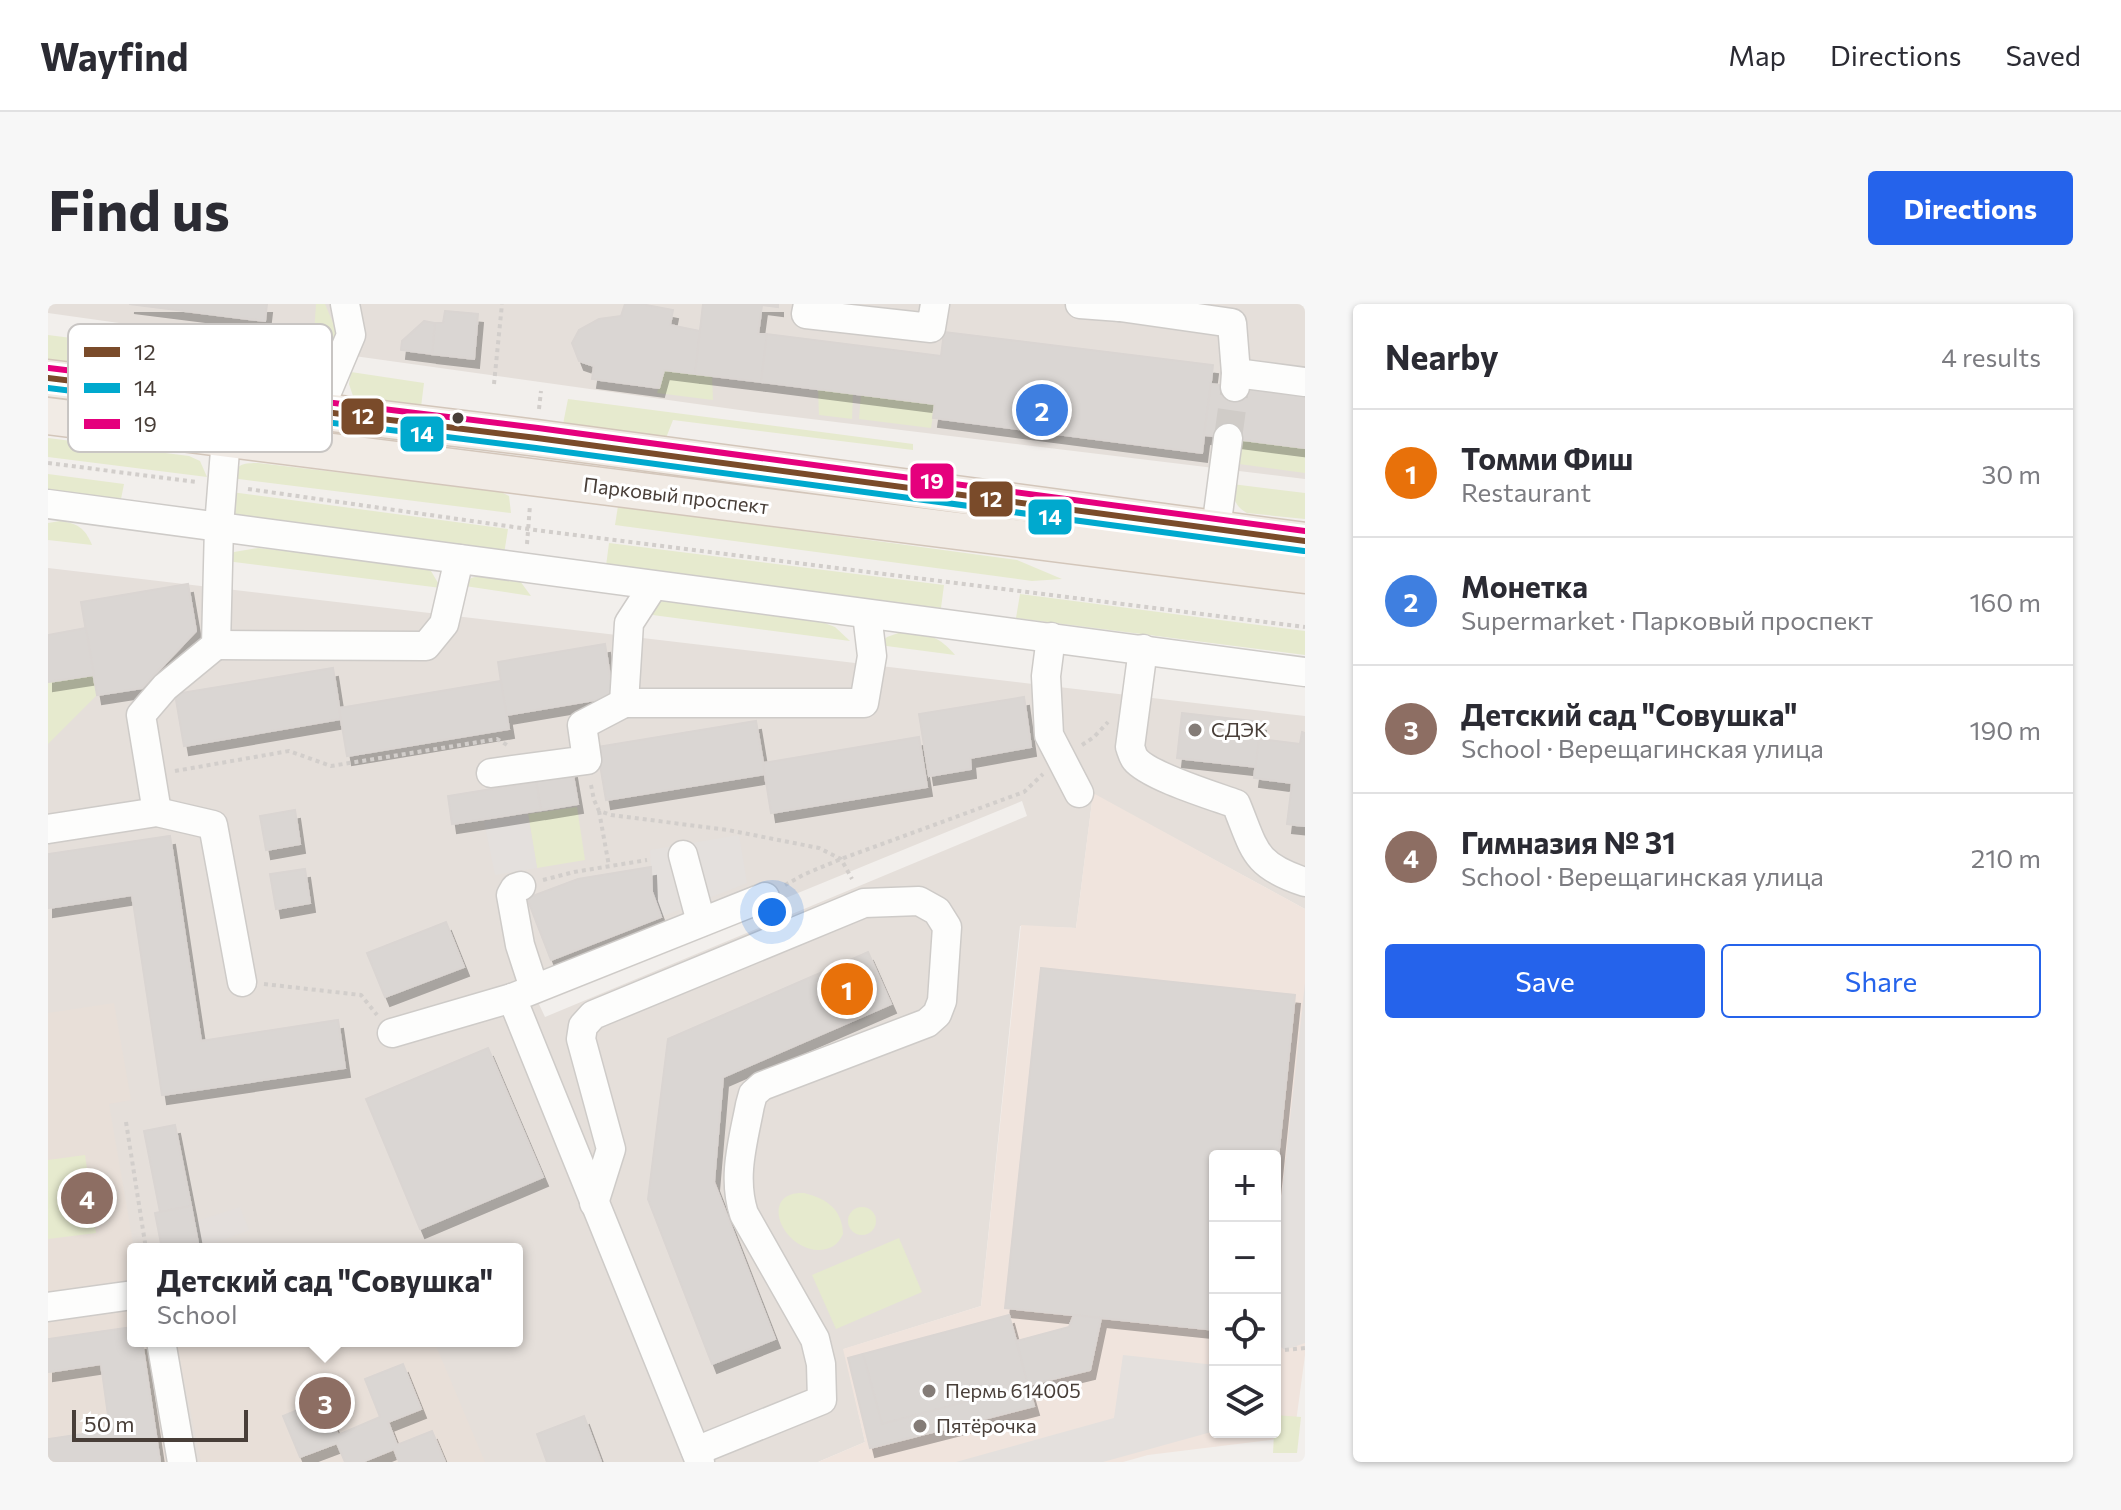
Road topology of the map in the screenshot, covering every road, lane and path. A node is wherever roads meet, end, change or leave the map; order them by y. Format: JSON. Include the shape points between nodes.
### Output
{"nodes":[{"id":1,"x":345,"y":304,"type":"edge"},
{"id":2,"x":502,"y":304,"type":"edge"},
{"id":3,"x":808,"y":304,"type":"edge"},
{"id":4,"x":935,"y":304,"type":"edge"},
{"id":5,"x":1080,"y":304,"type":"edge"},
{"id":6,"x":1120,"y":305,"type":"edge"},
{"id":7,"x":48,"y":378,"type":"edge"},
{"id":8,"x":68,"y":380,"type":"edge"},
{"id":9,"x":332,"y":380,"type":"edge"},
{"id":10,"x":1305,"y":382,"type":"edge"},
{"id":11,"x":494,"y":384,"type":"dead end"},
{"id":12,"x":332,"y":413,"type":"edge"},
{"id":13,"x":48,"y":416,"type":"edge"},
{"id":14,"x":68,"y":418,"type":"edge"},
{"id":15,"x":1228,"y":438,"type":"tunnel mouth"},
{"id":16,"x":332,"y":451,"type":"edge"},
{"id":17,"x":225,"y":452,"type":"edge"},
{"id":18,"x":48,"y":463,"type":"edge"},
{"id":19,"x":223,"y":485,"type":"junction"},
{"id":20,"x":48,"y":504,"type":"edge"},
{"id":21,"x":219,"y":526,"type":"junction"},
{"id":22,"x":1216,"y":529,"type":"junction"},
{"id":23,"x":1305,"y":541,"type":"edge"},
{"id":24,"x":459,"y":559,"type":"junction"},
{"id":25,"x":1305,"y":575,"type":"edge"},
{"id":26,"x":653,"y":586,"type":"junction"},
{"id":27,"x":867,"y":614,"type":"junction"},
{"id":28,"x":1305,"y":627,"type":"edge"},
{"id":29,"x":1051,"y":637,"type":"junction"},
{"id":30,"x":216,"y":645,"type":"junction"},
{"id":31,"x":1143,"y":649,"type":"junction"},
{"id":32,"x":1305,"y":672,"type":"edge"},
{"id":33,"x":1138,"y":688,"type":"junction"},
{"id":34,"x":624,"y":703,"type":"junction"},
{"id":35,"x":1061,"y":758,"type":"junction"},
{"id":36,"x":587,"y":760,"type":"junction"},
{"id":37,"x":543,"y":766,"type":"junction"},
{"id":38,"x":491,"y":773,"type":"dead end"},
{"id":39,"x":152,"y":775,"type":"junction"},
{"id":40,"x":1079,"y":793,"type":"dead end"},
{"id":41,"x":599,"y":811,"type":"junction"},
{"id":42,"x":157,"y":812,"type":"junction"},
{"id":43,"x":48,"y":829,"type":"edge"},
{"id":44,"x":683,"y":855,"type":"dead end"},
{"id":45,"x":841,"y":859,"type":"junction"},
{"id":46,"x":647,"y":860,"type":"dead end"},
{"id":47,"x":609,"y":866,"type":"junction"},
{"id":48,"x":1305,"y":882,"type":"edge"},
{"id":49,"x":521,"y":886,"type":"joint"},
{"id":50,"x":765,"y":897,"type":"joint"},
{"id":51,"x":701,"y":922,"type":"junction"},
{"id":52,"x":242,"y":982,"type":"joint"},
{"id":53,"x":523,"y":993,"type":"junction"},
{"id":54,"x":392,"y":1033,"type":"joint"},
{"id":55,"x":126,"y":1122,"type":"dead end"},
{"id":56,"x":594,"y":1203,"type":"junction"},
{"id":57,"x":145,"y":1243,"type":"edge"},
{"id":58,"x":127,"y":1296,"type":"edge"},
{"id":59,"x":48,"y":1307,"type":"edge"},
{"id":60,"x":162,"y":1347,"type":"edge"},
{"id":61,"x":1305,"y":1348,"type":"edge"},
{"id":62,"x":1285,"y":1350,"type":"dead end"},
{"id":63,"x":698,"y":1457,"type":"edge"},
{"id":64,"x":182,"y":1462,"type":"edge"}],
"edges":[{"from":1,"to":9,"type":"street","via":[[351,335]]},
{"from":2,"to":11,"type":"path"},
{"from":3,"to":4,"type":"street","via":[[806,314],[931,328]]},
{"from":5,"to":6,"type":"street"},
{"from":6,"to":10,"type":"street","via":[[1232,323],[1235,380]]},
{"from":7,"to":8,"type":"main road","name":"Парковый проспект"},
{"from":12,"to":22,"type":"main road","name":"Парковый проспект"},
{"from":13,"to":14,"type":"main road","name":"Парковый проспект"},
{"from":15,"to":22,"type":"street"},
{"from":16,"to":25,"type":"main road","name":"Парковый проспект"},
{"from":17,"to":19,"type":"street"},
{"from":18,"to":19,"type":"path"},
{"from":19,"to":21,"type":"street"},
{"from":19,"to":28,"type":"path"},
{"from":20,"to":21,"type":"street"},
{"from":21,"to":24,"type":"street"},
{"from":21,"to":30,"type":"street"},
{"from":22,"to":23,"type":"main road","name":"Парковый проспект"},
{"from":24,"to":26,"type":"street"},
{"from":24,"to":30,"type":"street","via":[[444,624],[426,646]]},
{"from":26,"to":27,"type":"street"},
{"from":26,"to":34,"type":"street","via":[[629,623]]},
{"from":27,"to":29,"type":"street"},
{"from":27,"to":34,"type":"street","via":[[872,656],[864,703]]},
{"from":29,"to":31,"type":"street"},
{"from":29,"to":35,"type":"street","via":[[1046,676],[1049,735]]},
{"from":30,"to":39,"type":"street","via":[[165,687],[141,715]]},
{"from":31,"to":32,"type":"street"},
{"from":31,"to":33,"type":"street"},
{"from":33,"to":35,"type":"path","via":[[1094,737]]},
{"from":33,"to":48,"type":"street","via":[[1130,747],[1134,758],[1173,780],[1236,804],[1257,857]]},
{"from":34,"to":36,"type":"street","via":[[582,725]]},
{"from":35,"to":40,"type":"street"},
{"from":35,"to":45,"type":"path","via":[[1024,792]]},
{"from":36,"to":37,"type":"street"},
{"from":36,"to":41,"type":"path"},
{"from":37,"to":38,"type":"street"},
{"from":37,"to":39,"type":"path","via":[[497,739],[331,766],[289,751]]},
{"from":39,"to":42,"type":"street"},
{"from":41,"to":45,"type":"path","via":[[789,842]]},
{"from":41,"to":47,"type":"path"},
{"from":42,"to":43,"type":"street"},
{"from":42,"to":52,"type":"street","via":[[213,825]]},
{"from":44,"to":51,"type":"street"},
{"from":45,"to":50,"type":"path"},
{"from":46,"to":47,"type":"path"},
{"from":47,"to":49,"type":"path"},
{"from":49,"to":53,"type":"street","via":[[511,895]]},
{"from":50,"to":51,"type":"street"},
{"from":51,"to":53,"type":"street"},
{"from":52,"to":54,"type":"path","via":[[361,995]]},
{"from":53,"to":54,"type":"street"},
{"from":53,"to":56,"type":"street"},
{"from":55,"to":57,"type":"path"},
{"from":56,"to":63,"type":"street"},
{"from":56,"to":63,"type":"street","via":[[611,1149],[581,1039],[583,1026],[593,1015],[864,903],[919,901],[937,911],[947,927],[937,1014],[927,1023],[762,1086],[753,1094],[738,1197],[815,1339],[822,1400]]},
{"from":58,"to":59,"type":"street"},
{"from":60,"to":64,"type":"street"},
{"from":61,"to":62,"type":"path"}]}
